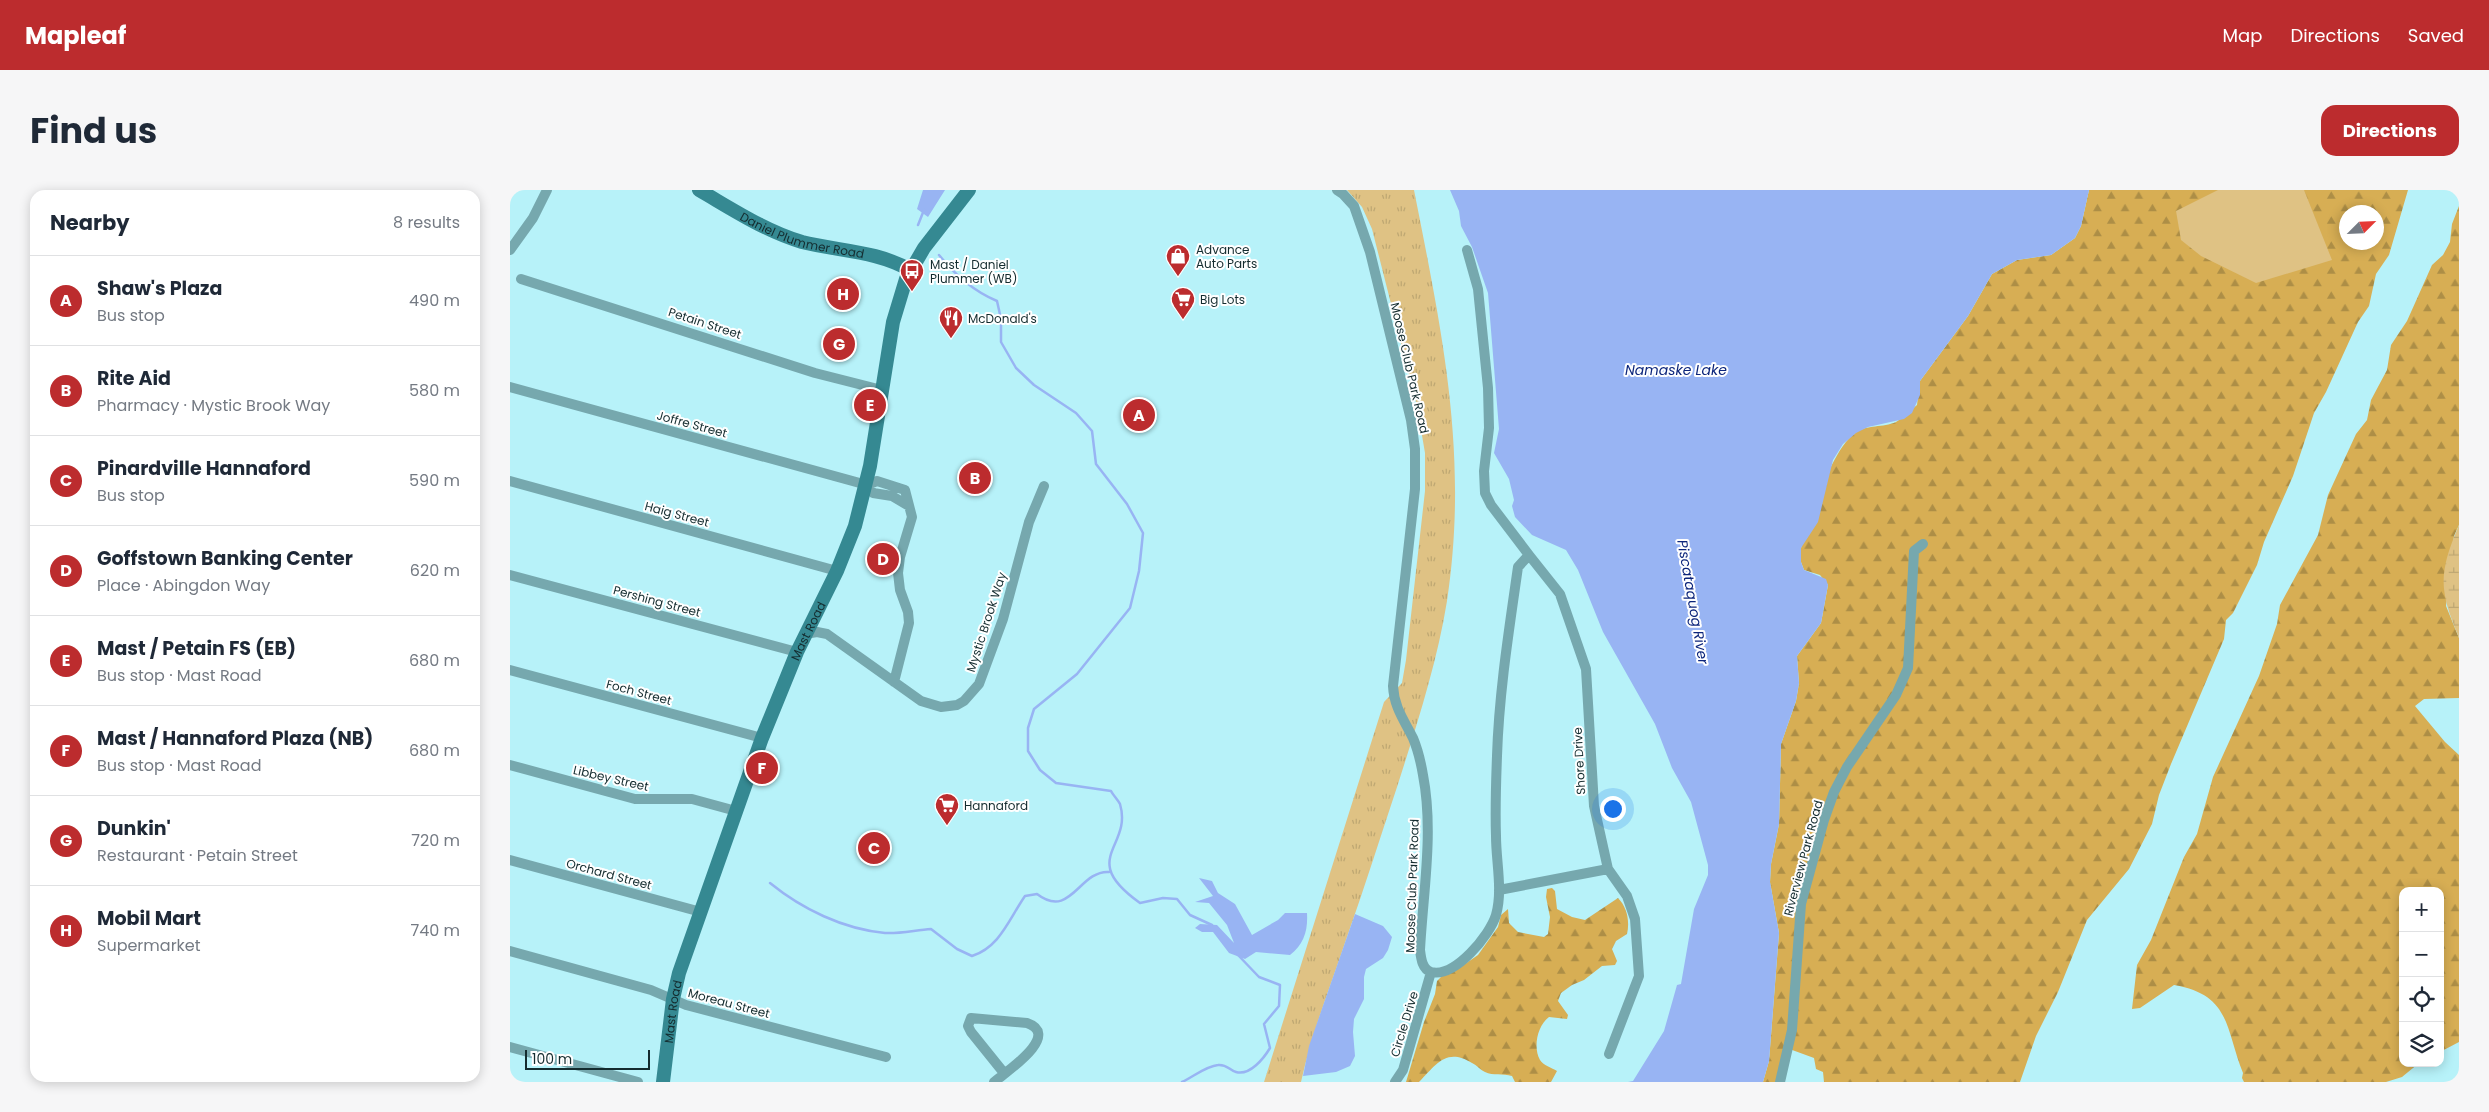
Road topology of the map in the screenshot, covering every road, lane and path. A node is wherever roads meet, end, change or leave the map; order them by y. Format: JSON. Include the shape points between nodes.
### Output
{"nodes":[{"id":1,"x":547,"y":190,"type":"edge"},
{"id":2,"x":698,"y":190,"type":"edge"},
{"id":3,"x":969,"y":190,"type":"edge"},
{"id":4,"x":1336,"y":190,"type":"edge"},
{"id":5,"x":510,"y":250,"type":"edge"},
{"id":6,"x":1468,"y":250,"type":"dead end"},
{"id":7,"x":910,"y":270,"type":"junction"},
{"id":8,"x":521,"y":279,"type":"dead end"},
{"id":9,"x":510,"y":387,"type":"edge"},
{"id":10,"x":882,"y":390,"type":"junction"},
{"id":11,"x":510,"y":482,"type":"edge"},
{"id":12,"x":867,"y":485,"type":"junction"},
{"id":13,"x":1044,"y":486,"type":"dead end"},
{"id":14,"x":909,"y":506,"type":"junction"},
{"id":15,"x":1923,"y":544,"type":"dead end"},
{"id":16,"x":1529,"y":555,"type":"junction"},
{"id":17,"x":837,"y":571,"type":"junction"},
{"id":18,"x":510,"y":575,"type":"edge"},
{"id":19,"x":805,"y":634,"type":"junction"},
{"id":20,"x":797,"y":652,"type":"junction"},
{"id":21,"x":510,"y":670,"type":"edge"},
{"id":22,"x":894,"y":682,"type":"junction"},
{"id":23,"x":762,"y":738,"type":"junction"},
{"id":24,"x":510,"y":765,"type":"edge"},
{"id":25,"x":736,"y":811,"type":"junction"},
{"id":26,"x":510,"y":860,"type":"edge"},
{"id":27,"x":1608,"y":868,"type":"junction"},
{"id":28,"x":1499,"y":890,"type":"junction"},
{"id":29,"x":701,"y":912,"type":"junction"},
{"id":30,"x":510,"y":951,"type":"edge"},
{"id":31,"x":1431,"y":972,"type":"junction"},
{"id":32,"x":673,"y":999,"type":"junction"},
{"id":33,"x":510,"y":1047,"type":"edge"},
{"id":34,"x":1609,"y":1054,"type":"dead end"},
{"id":35,"x":886,"y":1057,"type":"dead end"},
{"id":36,"x":1004,"y":1073,"type":"junction"},
{"id":37,"x":638,"y":1082,"type":"edge"},
{"id":38,"x":663,"y":1082,"type":"edge"},
{"id":39,"x":994,"y":1082,"type":"edge"},
{"id":40,"x":1396,"y":1082,"type":"edge"},
{"id":41,"x":1780,"y":1082,"type":"edge"}],
"edges":[{"from":1,"to":5,"type":"street","via":[[533,218]]},
{"from":2,"to":7,"type":"main road","name":"Daniel Plummer Road","via":[[775,232],[892,261]]},
{"from":3,"to":7,"type":"main road","name":"Mast Road"},
{"from":4,"to":31,"type":"street","name":"Moose Club Park Road","via":[[1354,206],[1370,252],[1416,449],[1414,498],[1393,686],[1396,705],[1419,756],[1425,785],[1426,854],[1420,950],[1423,965]]},
{"from":6,"to":16,"type":"street","via":[[1478,290],[1488,396],[1484,494]]},
{"from":7,"to":10,"type":"main road","name":"Mast Road","via":[[893,322]]},
{"from":8,"to":10,"type":"street","name":"Petain Street","via":[[835,379]]},
{"from":9,"to":12,"type":"street","name":"Joffre Street"},
{"from":10,"to":12,"type":"main road","name":"Mast Road"},
{"from":11,"to":17,"type":"street","name":"Haig Street"},
{"from":12,"to":14,"type":"street","via":[[873,493],[892,496]]},
{"from":12,"to":14,"type":"street","via":[[877,481],[905,490]]},
{"from":12,"to":17,"type":"main road","name":"Mast Road"},
{"from":13,"to":22,"type":"street","name":"Mystic Brook Way","via":[[1029,522],[1003,619],[976,690],[957,704],[941,706],[921,701]]},
{"from":14,"to":22,"type":"street","via":[[912,517],[898,573],[909,622]]},
{"from":15,"to":41,"type":"street","name":"Riverview Park Road","via":[[1914,551],[1908,668],[1896,695],[1847,767],[1834,792],[1808,876],[1798,923],[1789,1049]]},
{"from":16,"to":27,"type":"street","name":"Shore Drive","via":[[1560,594],[1586,669],[1592,788]]},
{"from":16,"to":28,"type":"street","via":[[1518,567],[1498,717],[1496,834]]},
{"from":17,"to":19,"type":"main road","name":"Mast Road"},
{"from":18,"to":20,"type":"street","name":"Pershing Street"},
{"from":19,"to":20,"type":"main road","name":"Mast Road"},
{"from":19,"to":22,"type":"street","name":"Mystic Brook Way","via":[[827,634]]},
{"from":20,"to":23,"type":"main road","name":"Mast Road"},
{"from":21,"to":23,"type":"street","name":"Foch Street"},
{"from":23,"to":25,"type":"main road","name":"Mast Road"},
{"from":24,"to":25,"type":"street","name":"Libbey Street","via":[[635,798],[692,799]]},
{"from":25,"to":29,"type":"main road","name":"Mast Road"},
{"from":26,"to":29,"type":"street","name":"Orchard Street"},
{"from":27,"to":28,"type":"street"},
{"from":27,"to":34,"type":"street","via":[[1632,910],[1639,967],[1637,986]]},
{"from":28,"to":31,"type":"street","via":[[1494,921],[1479,945],[1450,968]]},
{"from":29,"to":32,"type":"main road","name":"Mast Road"},
{"from":30,"to":32,"type":"street","name":"Moreau Street"},
{"from":31,"to":40,"type":"street","name":"Circle Drive","via":[[1403,1070]]},
{"from":32,"to":35,"type":"street","name":"Moreau Street"},
{"from":32,"to":38,"type":"main road","name":"Mast Road"},
{"from":33,"to":37,"type":"street"},
{"from":36,"to":36,"type":"street","via":[[1036,1045],[1039,1037],[1036,1030],[1027,1023],[977,1016],[971,1018],[969,1029]]},
{"from":36,"to":39,"type":"street"}]}
